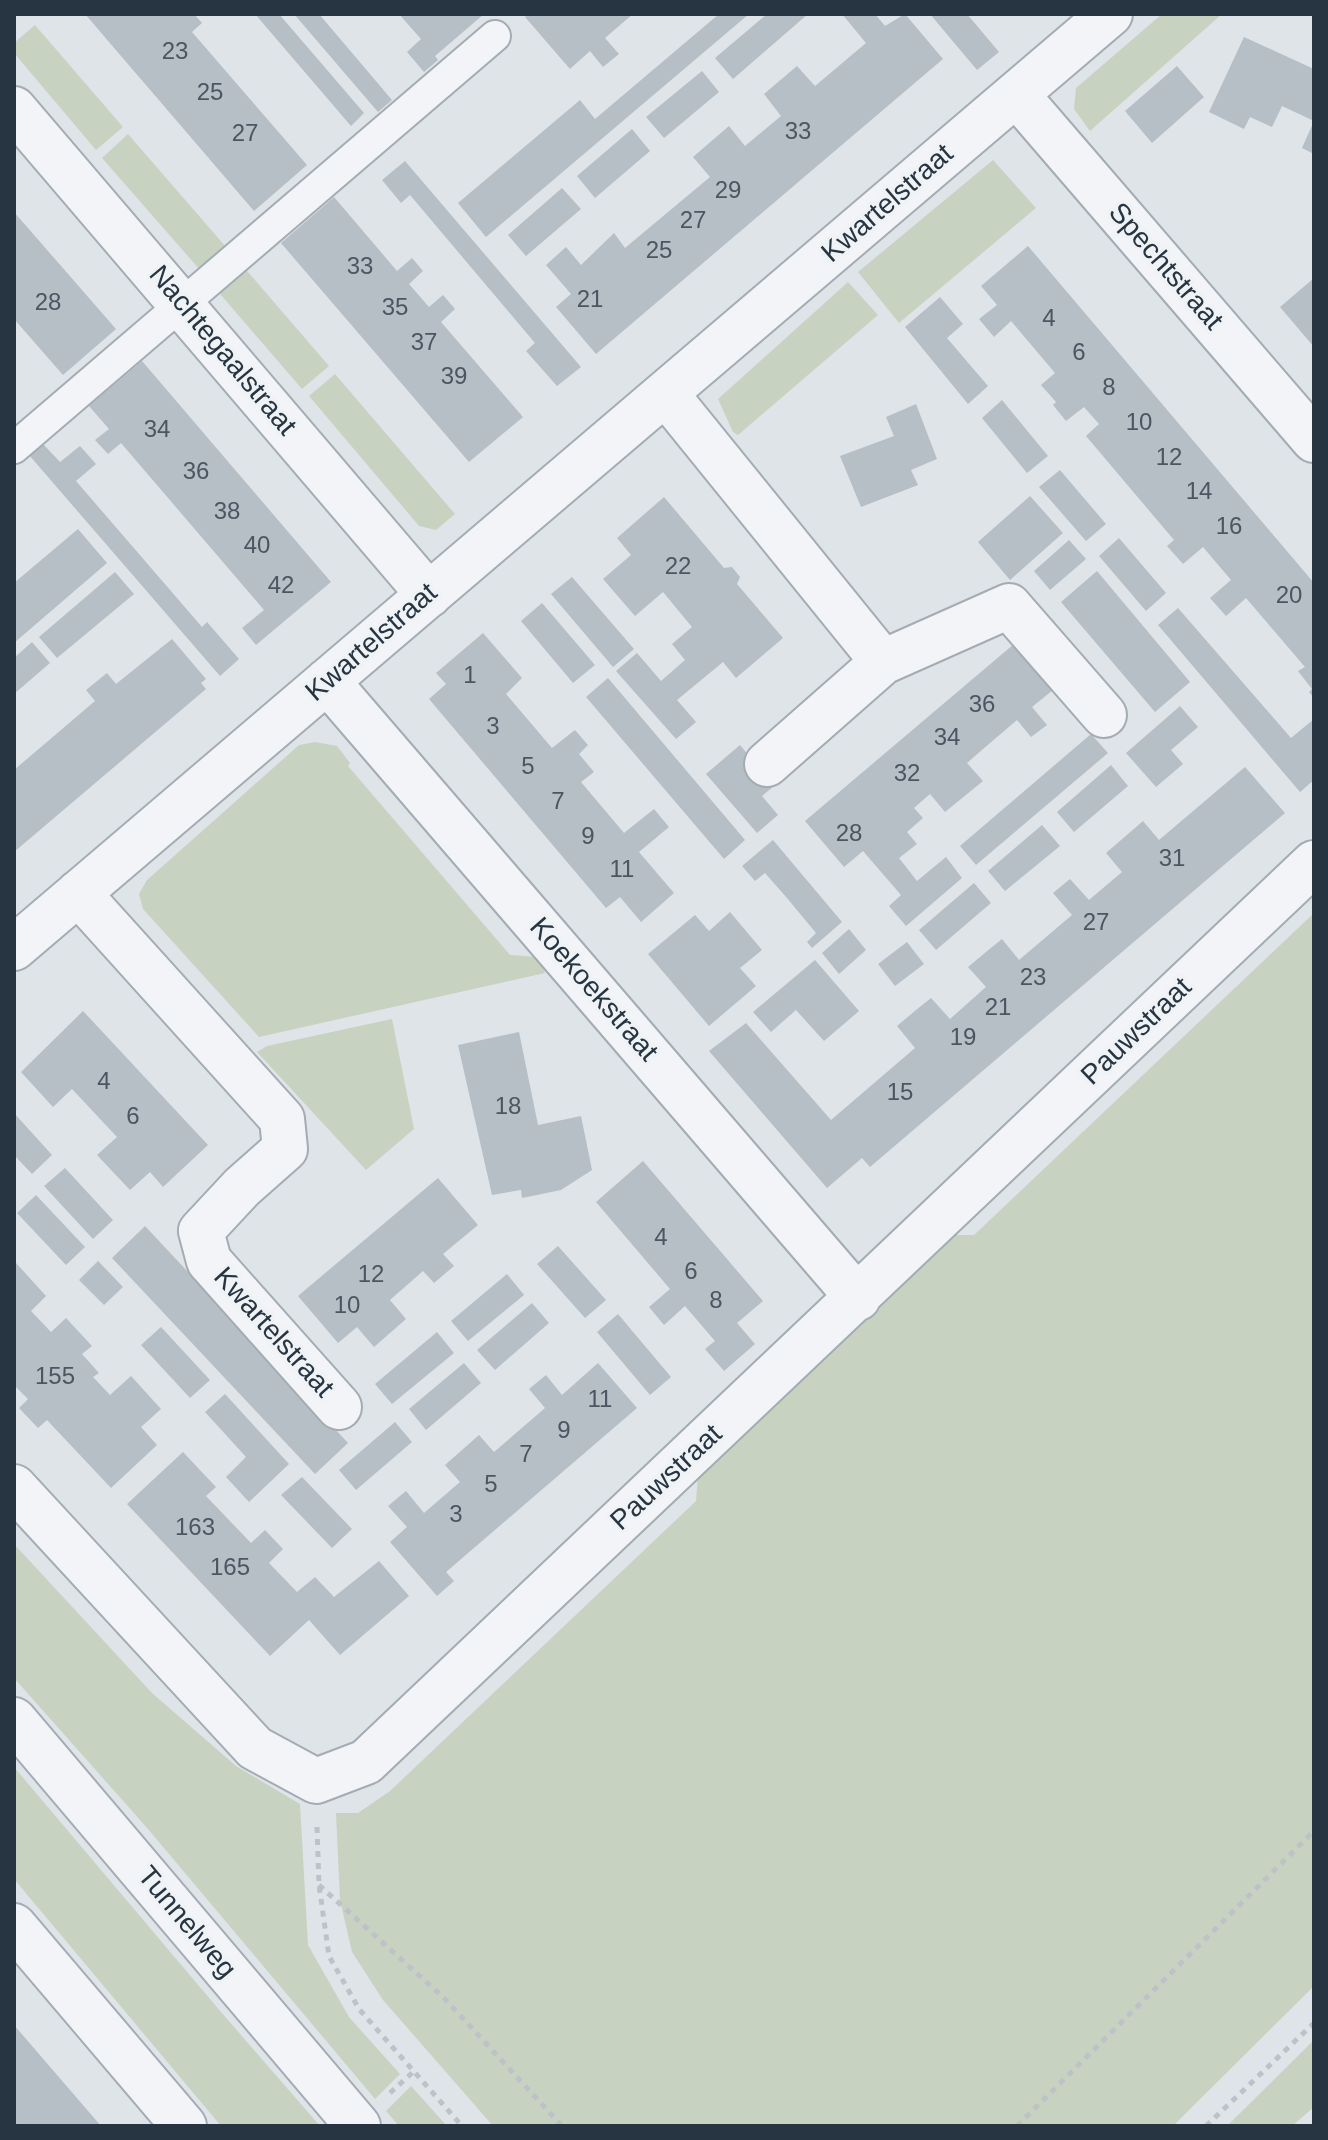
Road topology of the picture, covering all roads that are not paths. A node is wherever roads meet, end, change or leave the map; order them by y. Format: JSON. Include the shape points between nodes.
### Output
{"nodes":[{"id":1,"x":1110,"y":14,"type":"edge"},
{"id":2,"x":495,"y":36,"type":"dead end"},
{"id":3,"x":1016,"y":94,"type":"junction"},
{"id":4,"x":14,"y":109,"type":"edge"},
{"id":5,"x":183,"y":303,"type":"junction"},
{"id":6,"x":666,"y":394,"type":"junction"},
{"id":7,"x":1314,"y":440,"type":"edge"},
{"id":8,"x":14,"y":448,"type":"edge"},
{"id":9,"x":429,"y":595,"type":"junction"},
{"id":10,"x":883,"y":662,"type":"junction"},
{"id":11,"x":327,"y":681,"type":"junction"},
{"id":12,"x":1104,"y":715,"type":"dead end"},
{"id":13,"x":767,"y":764,"type":"dead end"},
{"id":14,"x":1314,"y":863,"type":"edge"},
{"id":15,"x":78,"y":893,"type":"junction"},
{"id":16,"x":14,"y":948,"type":"edge"},
{"id":17,"x":858,"y":1298,"type":"junction"},
{"id":18,"x":339,"y":1407,"type":"dead end"},
{"id":19,"x":14,"y":1487,"type":"edge"},
{"id":20,"x":14,"y":1720,"type":"edge"},
{"id":21,"x":14,"y":1926,"type":"edge"},
{"id":22,"x":184,"y":2126,"type":"edge"},
{"id":23,"x":358,"y":2126,"type":"edge"}],
"edges":[{"from":1,"to":3,"type":"street","name":"Kwartelstraat"},
{"from":2,"to":5,"type":"lane"},
{"from":3,"to":6,"type":"street","name":"Kwartelstraat"},
{"from":3,"to":7,"type":"street","name":"Spechtstraat"},
{"from":4,"to":5,"type":"street","name":"Nachtegaalstraat"},
{"from":5,"to":8,"type":"lane"},
{"from":5,"to":9,"type":"street","name":"Nachtegaalstraat"},
{"from":6,"to":9,"type":"street","name":"Kwartelstraat"},
{"from":6,"to":10,"type":"street"},
{"from":9,"to":11,"type":"street","name":"Kwartelstraat"},
{"from":10,"to":12,"type":"street","via":[[1009,606]]},
{"from":10,"to":13,"type":"street"},
{"from":11,"to":15,"type":"street","name":"Kwartelstraat"},
{"from":11,"to":17,"type":"street","name":"Koekoekstraat"},
{"from":14,"to":17,"type":"street","name":"Pauwstraat"},
{"from":15,"to":16,"type":"street","name":"Kwartelstraat"},
{"from":15,"to":18,"type":"street","name":"Kwartelstraat","via":[[282,1119],[285,1149],[201,1231],[209,1261]]},
{"from":17,"to":19,"type":"street","name":"Pauwstraat","via":[[366,1762],[316,1781],[255,1748]]},
{"from":20,"to":23,"type":"street","name":"Tunnelweg"},
{"from":21,"to":22,"type":"street"}]}
